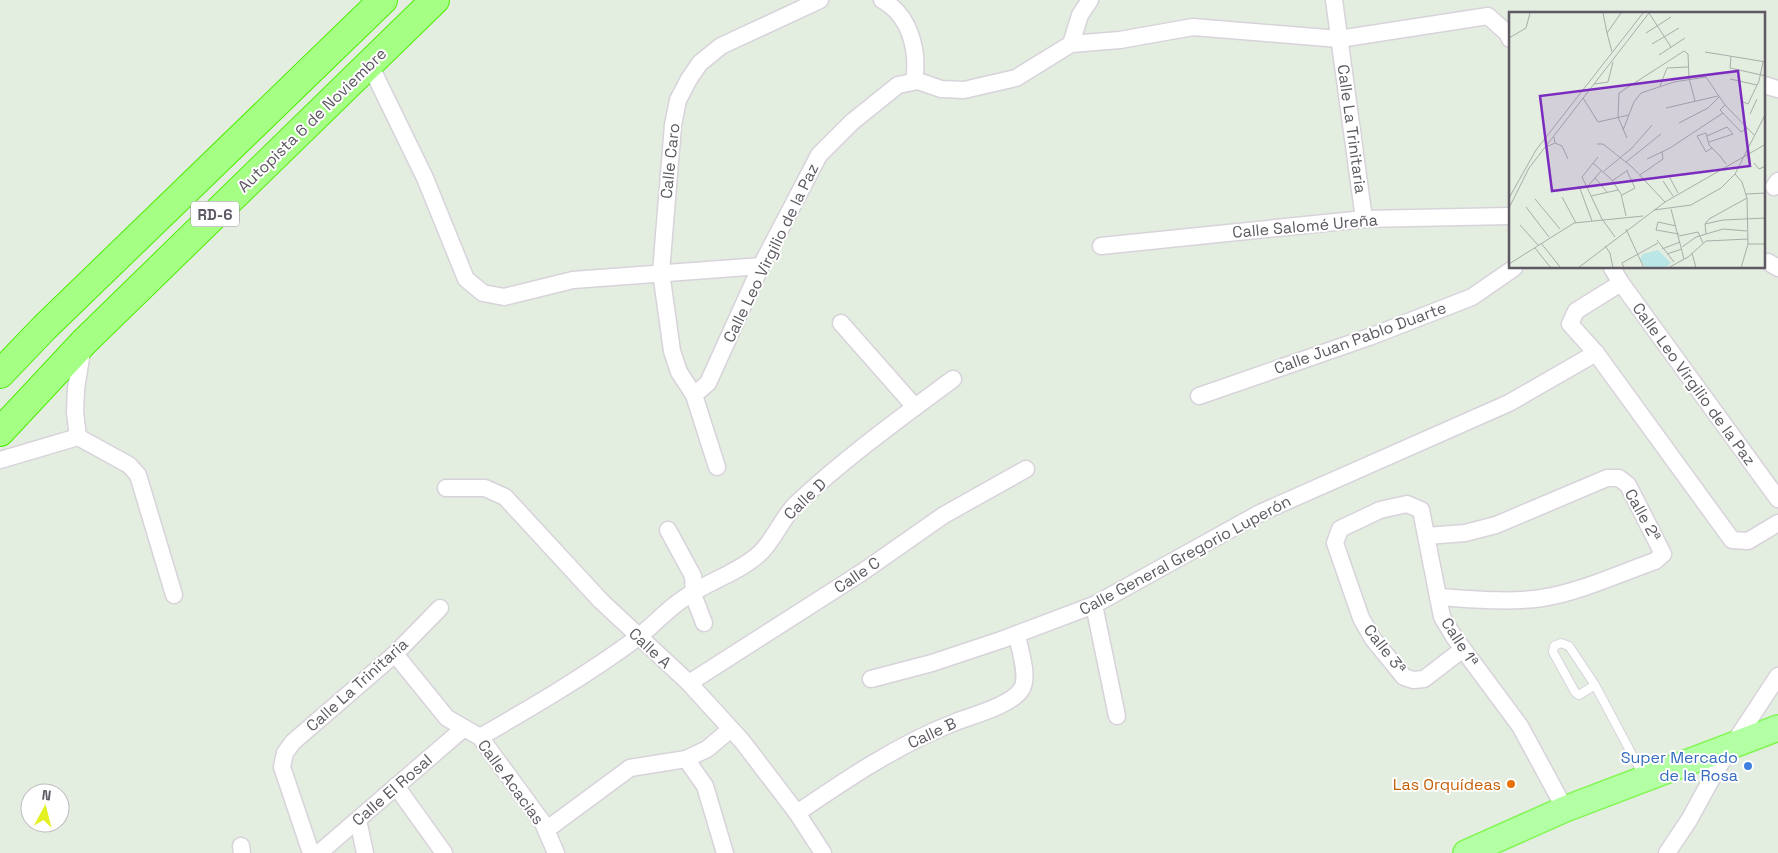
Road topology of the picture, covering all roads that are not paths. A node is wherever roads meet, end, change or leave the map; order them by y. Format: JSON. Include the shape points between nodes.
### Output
{"nodes":[{"id":1,"x":383,"y":0,"type":"edge"},
{"id":2,"x":435,"y":0,"type":"edge"},
{"id":3,"x":820,"y":0,"type":"edge"},
{"id":4,"x":882,"y":0,"type":"edge"},
{"id":5,"x":1090,"y":0,"type":"edge"},
{"id":6,"x":1334,"y":0,"type":"edge"},
{"id":7,"x":1509,"y":37,"type":"edge"},
{"id":8,"x":1339,"y":39,"type":"junction"},
{"id":9,"x":1070,"y":44,"type":"junction"},
{"id":10,"x":370,"y":65,"type":"junction"},
{"id":11,"x":914,"y":81,"type":"junction"},
{"id":12,"x":1509,"y":216,"type":"edge"},
{"id":13,"x":1364,"y":219,"type":"junction"},
{"id":14,"x":1101,"y":246,"type":"dead end"},
{"id":15,"x":761,"y":266,"type":"junction"},
{"id":16,"x":1513,"y":269,"type":"edge"},
{"id":17,"x":1613,"y":269,"type":"edge"},
{"id":18,"x":661,"y":272,"type":"junction"},
{"id":19,"x":1621,"y":283,"type":"junction"},
{"id":20,"x":841,"y":323,"type":"dead end"},
{"id":21,"x":84,"y":342,"type":"junction"},
{"id":22,"x":1596,"y":353,"type":"junction"},
{"id":23,"x":0,"y":374,"type":"edge"},
{"id":24,"x":953,"y":379,"type":"dead end"},
{"id":25,"x":694,"y":395,"type":"junction"},
{"id":26,"x":1199,"y":396,"type":"dead end"},
{"id":27,"x":915,"y":407,"type":"junction"},
{"id":28,"x":0,"y":432,"type":"edge"},
{"id":29,"x":78,"y":437,"type":"junction"},
{"id":30,"x":0,"y":460,"type":"edge"},
{"id":31,"x":717,"y":466,"type":"dead end"},
{"id":32,"x":1026,"y":469,"type":"dead end"},
{"id":33,"x":446,"y":488,"type":"dead end"},
{"id":34,"x":1778,"y":499,"type":"edge"},
{"id":35,"x":1778,"y":523,"type":"edge"},
{"id":36,"x":1340,"y":529,"type":"joint"},
{"id":37,"x":668,"y":530,"type":"dead end"},
{"id":38,"x":1427,"y":536,"type":"junction"},
{"id":39,"x":694,"y":591,"type":"junction"},
{"id":40,"x":174,"y":595,"type":"dead end"},
{"id":41,"x":1438,"y":597,"type":"junction"},
{"id":42,"x":1094,"y":605,"type":"junction"},
{"id":43,"x":440,"y":608,"type":"dead end"},
{"id":44,"x":704,"y":623,"type":"dead end"},
{"id":45,"x":1017,"y":634,"type":"junction"},
{"id":46,"x":638,"y":637,"type":"junction"},
{"id":47,"x":1463,"y":649,"type":"junction"},
{"id":48,"x":395,"y":654,"type":"junction"},
{"id":49,"x":1778,"y":676,"type":"edge"},
{"id":50,"x":871,"y":679,"type":"dead end"},
{"id":51,"x":689,"y":683,"type":"junction"},
{"id":52,"x":1595,"y":685,"type":"junction"},
{"id":53,"x":1117,"y":716,"type":"dead end"},
{"id":54,"x":464,"y":728,"type":"junction"},
{"id":55,"x":1778,"y":728,"type":"edge"},
{"id":56,"x":731,"y":729,"type":"junction"},
{"id":57,"x":480,"y":737,"type":"junction"},
{"id":58,"x":1734,"y":744,"type":"junction"},
{"id":59,"x":686,"y":759,"type":"junction"},
{"id":60,"x":1644,"y":778,"type":"junction"},
{"id":61,"x":396,"y":786,"type":"junction"},
{"id":62,"x":1565,"y":809,"type":"junction"},
{"id":63,"x":798,"y":813,"type":"junction"},
{"id":64,"x":358,"y":820,"type":"junction"},
{"id":65,"x":546,"y":830,"type":"junction"},
{"id":66,"x":311,"y":853,"type":"edge"},
{"id":67,"x":319,"y":853,"type":"edge"},
{"id":68,"x":365,"y":853,"type":"edge"},
{"id":69,"x":444,"y":853,"type":"edge"},
{"id":70,"x":556,"y":853,"type":"edge"},
{"id":71,"x":725,"y":853,"type":"edge"},
{"id":72,"x":823,"y":853,"type":"edge"},
{"id":73,"x":1466,"y":853,"type":"edge"},
{"id":74,"x":1667,"y":853,"type":"edge"}],
"edges":[{"from":1,"to":23,"type":"highway","number":"RD-6"},
{"from":2,"to":10,"type":"highway","name":"Autopista 6 de Noviembre","number":"RD-6"},
{"from":3,"to":18,"type":"street","name":"Calle Caro","via":[[721,46],[700,63],[689,78],[678,100],[673,125]]},
{"from":4,"to":11,"type":"street","via":[[896,10],[908,31],[916,55]]},
{"from":5,"to":9,"type":"street"},
{"from":6,"to":8,"type":"street","name":"Calle La Trinitaria"},
{"from":7,"to":8,"type":"street","via":[[1488,16]]},
{"from":8,"to":9,"type":"street","via":[[1193,26],[1120,40]]},
{"from":8,"to":13,"type":"street","name":"Calle La Trinitaria"},
{"from":9,"to":11,"type":"street","via":[[1016,78],[964,90],[941,89]]},
{"from":10,"to":18,"type":"street","via":[[425,178],[466,279],[476,289],[487,295],[504,297],[573,280]]},
{"from":10,"to":21,"type":"highway","name":"Autopista 6 de Noviembre","number":"RD-6"},
{"from":11,"to":15,"type":"street","name":"Calle Leo Virgilio de la Paz","via":[[894,86],[822,152]]},
{"from":12,"to":13,"type":"street","name":"Calle Salomé Ureña"},
{"from":13,"to":14,"type":"street","name":"Calle Salomé Ureña"},
{"from":15,"to":18,"type":"street"},
{"from":15,"to":25,"type":"street","name":"Calle Leo Virgilio de la Paz","via":[[708,383]]},
{"from":16,"to":26,"type":"street","name":"Calle Juan Pablo Duarte","via":[[1472,297],[1372,336]]},
{"from":17,"to":19,"type":"street","name":"Calle Leo Virgilio de la Paz"},
{"from":18,"to":25,"type":"street","name":"Calle Caro","via":[[672,351],[679,372]]},
{"from":19,"to":22,"type":"street","via":[[1576,311],[1572,317],[1570,324]]},
{"from":19,"to":34,"type":"street","name":"Calle Leo Virgilio de la Paz"},
{"from":20,"to":27,"type":"street"},
{"from":21,"to":28,"type":"highway","name":"Autopista 6 de Noviembre","number":"RD-6"},
{"from":21,"to":29,"type":"street","via":[[76,389]]},
{"from":22,"to":35,"type":"street","via":[[1732,540],[1748,541]]},
{"from":22,"to":42,"type":"street","name":"Calle General Gregorio Luperón","via":[[1509,403],[1260,513]]},
{"from":24,"to":27,"type":"street","name":"Calle D"},
{"from":25,"to":31,"type":"street","name":"Calle Caro"},
{"from":27,"to":39,"type":"street","name":"Calle D","via":[[859,449],[795,505],[760,553]]},
{"from":29,"to":30,"type":"street"},
{"from":29,"to":40,"type":"street","via":[[129,465],[138,475]]},
{"from":32,"to":51,"type":"street","name":"Calle C","via":[[944,515],[861,573]]},
{"from":33,"to":46,"type":"street","name":"Calle A","via":[[485,488],[505,497]]},
{"from":36,"to":38,"type":"street","name":"Calle 1ª","via":[[1380,510],[1407,504],[1421,510]]},
{"from":36,"to":47,"type":"street","name":"Calle 3ª","via":[[1335,543],[1361,618],[1373,639],[1404,677],[1424,679]]},
{"from":37,"to":39,"type":"street","via":[[693,576]]},
{"from":38,"to":41,"type":"street","name":"Calle 1ª"},
{"from":38,"to":41,"type":"street","name":"Calle 2ª","via":[[1465,533],[1496,525],[1607,478],[1619,478],[1628,485],[1663,554],[1655,561],[1619,574],[1540,598]]},
{"from":39,"to":44,"type":"street"},
{"from":39,"to":46,"type":"street","name":"Calle D"},
{"from":41,"to":47,"type":"street","name":"Calle 1ª","via":[[1442,617]]},
{"from":42,"to":45,"type":"street","name":"Calle General Gregorio Luperón"},
{"from":42,"to":53,"type":"street"},
{"from":43,"to":48,"type":"street","name":"Calle La Trinitaria"},
{"from":45,"to":50,"type":"street","name":"Calle General Gregorio Luperón","via":[[932,663]]},
{"from":45,"to":63,"type":"street","name":"Calle B","via":[[1024,680],[1018,694],[911,742],[858,771]]},
{"from":46,"to":51,"type":"street","name":"Calle A"},
{"from":46,"to":57,"type":"street","name":"Calle D","via":[[562,690]]},
{"from":47,"to":62,"type":"street","name":"Calle 1ª","via":[[1520,726]]},
{"from":48,"to":54,"type":"street","name":"Calle Acacias","via":[[447,718]]},
{"from":48,"to":66,"type":"street","name":"Calle La Trinitaria","via":[[284,753],[282,767]]},
{"from":49,"to":58,"type":"street"},
{"from":51,"to":56,"type":"street","name":"Calle A"},
{"from":52,"to":52,"type":"lane","via":[[1582,694],[1575,692],[1553,652],[1554,646],[1561,643],[1569,646]]},
{"from":52,"to":60,"type":"lane"},
{"from":54,"to":57,"type":"street","name":"Calle Acacias"},
{"from":54,"to":61,"type":"street","name":"Calle El Rosal"},
{"from":55,"to":58,"type":"main road"},
{"from":56,"to":59,"type":"street","via":[[707,749]]},
{"from":56,"to":63,"type":"street","name":"Calle A"},
{"from":57,"to":65,"type":"street","name":"Calle Acacias"},
{"from":58,"to":60,"type":"main road"},
{"from":58,"to":74,"type":"street"},
{"from":59,"to":65,"type":"street","via":[[630,768]]},
{"from":59,"to":71,"type":"street","via":[[705,786]]},
{"from":60,"to":62,"type":"main road"},
{"from":61,"to":64,"type":"street","name":"Calle El Rosal"},
{"from":61,"to":69,"type":"street"},
{"from":62,"to":73,"type":"main road"},
{"from":63,"to":72,"type":"street","name":"Calle A"},
{"from":64,"to":67,"type":"street","name":"Calle El Rosal"},
{"from":64,"to":68,"type":"street"},
{"from":65,"to":70,"type":"street","name":"Calle Acacias"}]}
